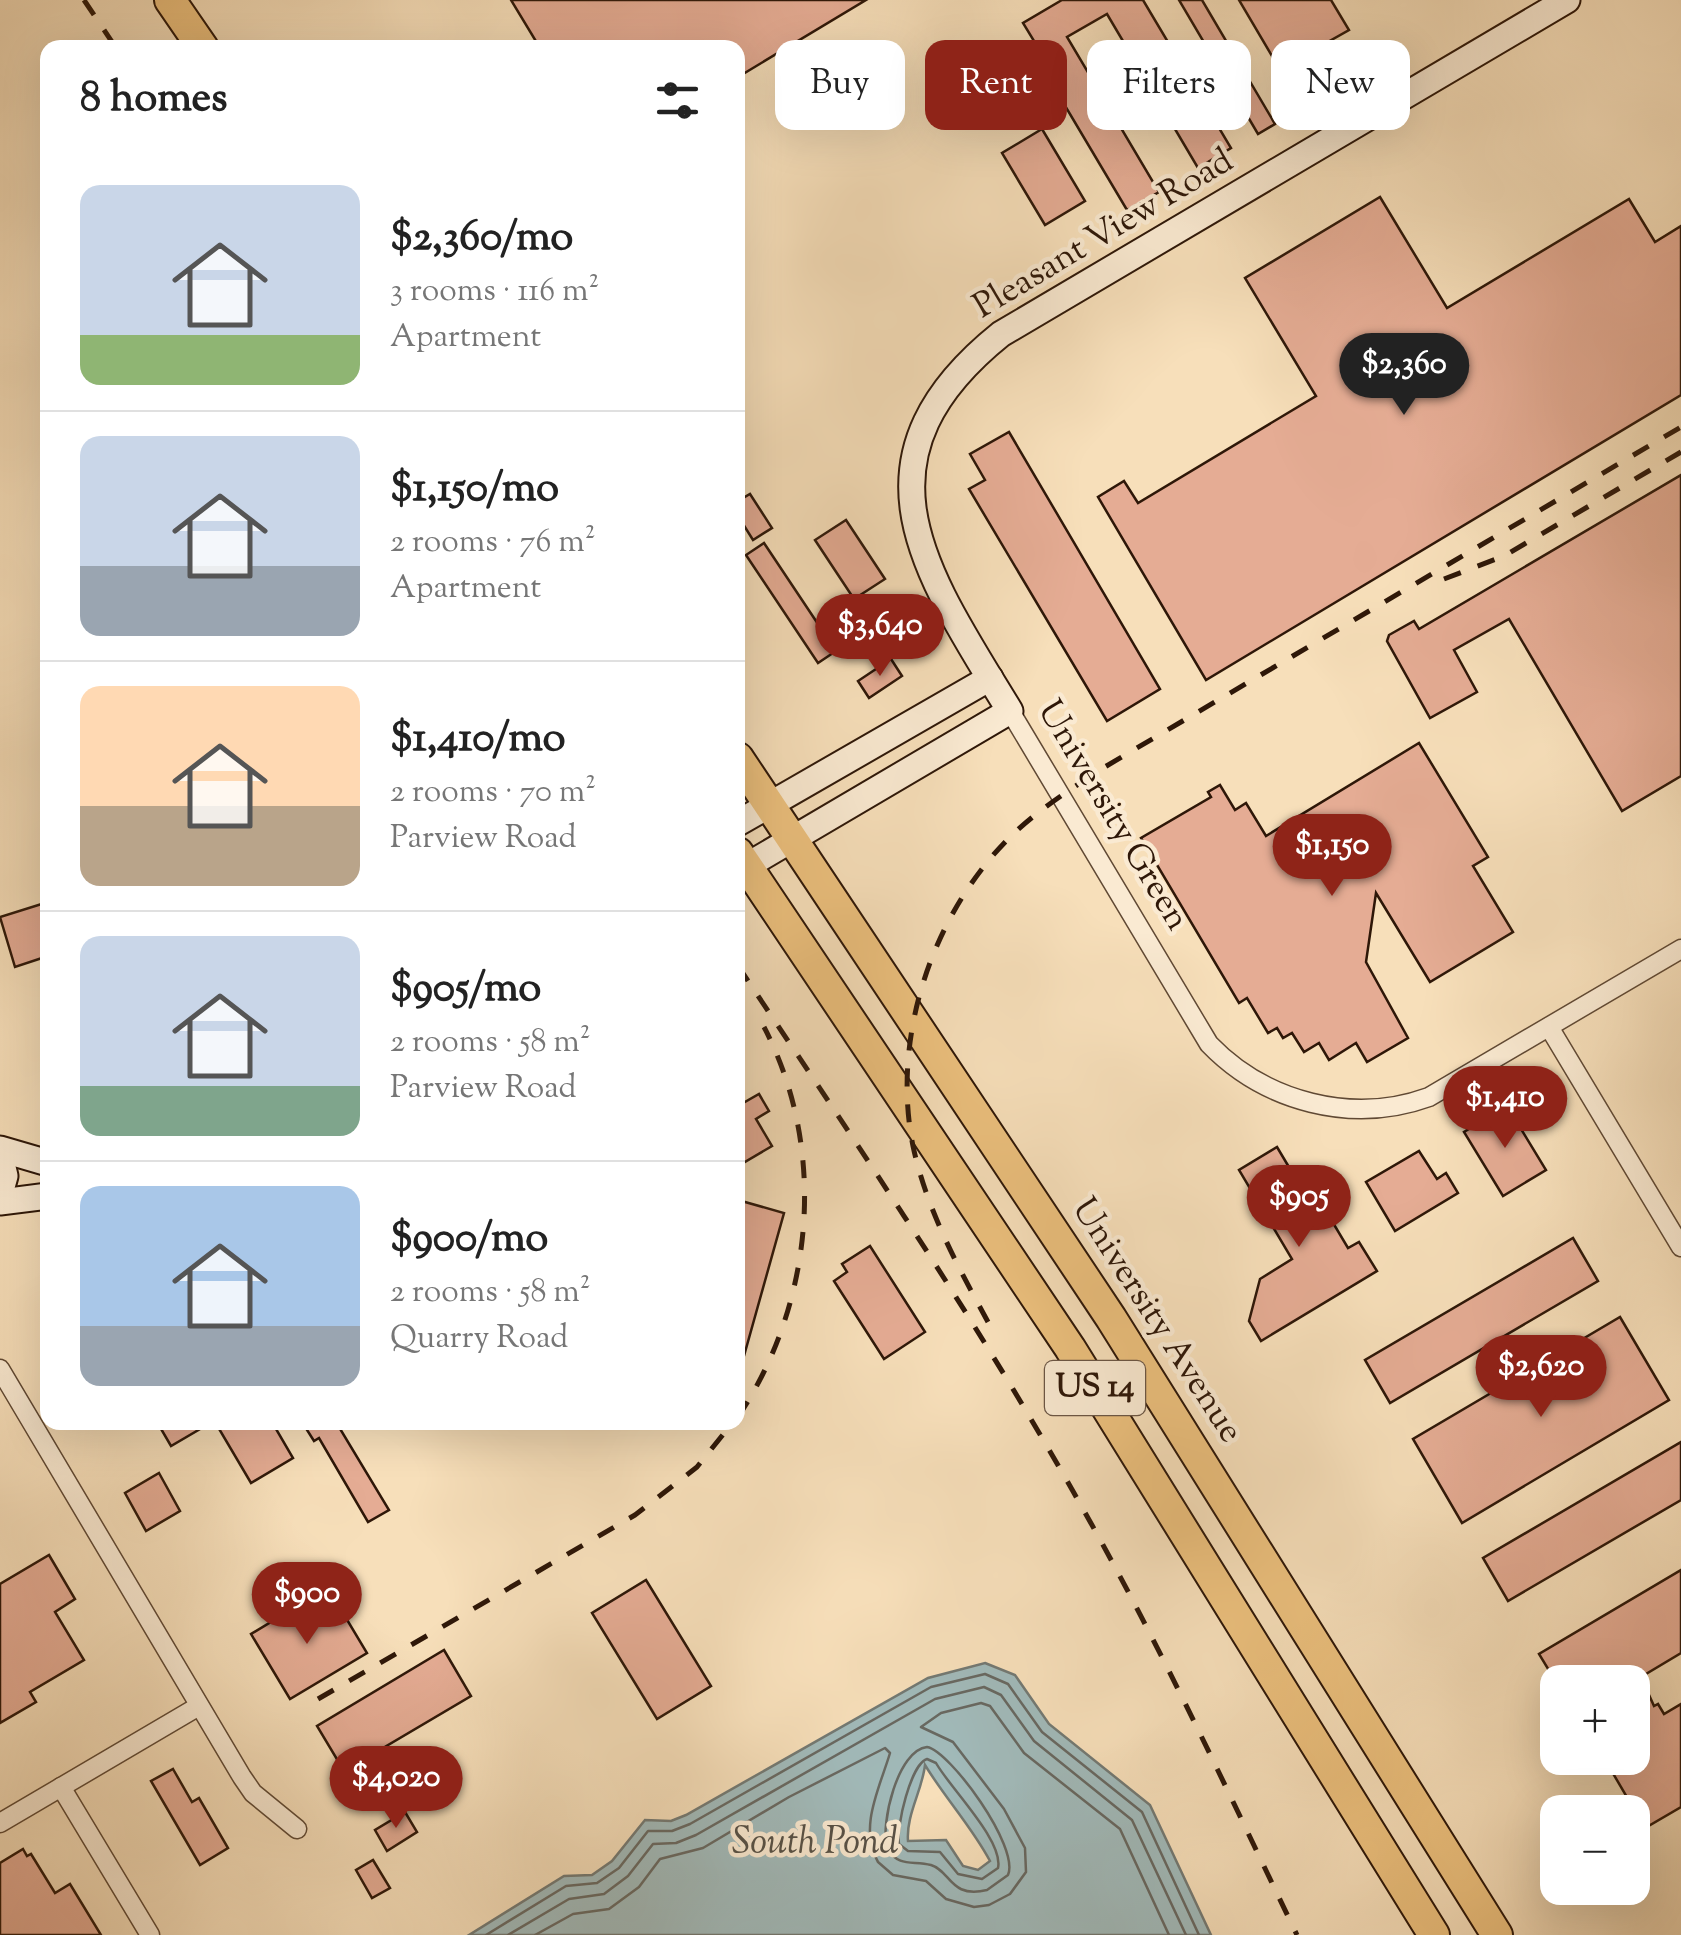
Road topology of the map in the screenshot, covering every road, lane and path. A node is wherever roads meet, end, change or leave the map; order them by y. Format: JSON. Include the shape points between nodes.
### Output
{"nodes":[{"id":1,"x":170,"y":0,"type":"edge"},
{"id":2,"x":1567,"y":0,"type":"edge"},
{"id":3,"x":198,"y":40,"type":"edge"},
{"id":4,"x":914,"y":501,"type":"joint"},
{"id":5,"x":990,"y":678,"type":"junction"},
{"id":6,"x":1010,"y":711,"type":"junction"},
{"id":7,"x":745,"y":769,"type":"edge"},
{"id":8,"x":767,"y":805,"type":"junction"},
{"id":9,"x":745,"y":819,"type":"edge"},
{"id":10,"x":790,"y":842,"type":"junction"},
{"id":11,"x":745,"y":861,"type":"edge"},
{"id":12,"x":745,"y":870,"type":"edge"},
{"id":13,"x":1681,"y":949,"type":"edge"},
{"id":14,"x":1549,"y":1027,"type":"junction"},
{"id":15,"x":0,"y":1152,"type":"edge"},
{"id":16,"x":40,"y":1161,"type":"edge"},
{"id":17,"x":0,"y":1194,"type":"edge"},
{"id":18,"x":40,"y":1197,"type":"edge"},
{"id":19,"x":0,"y":1202,"type":"edge"},
{"id":20,"x":1681,"y":1247,"type":"edge"},
{"id":21,"x":1,"y":1374,"type":"edge"},
{"id":22,"x":199,"y":1706,"type":"junction"},
{"id":23,"x":61,"y":1787,"type":"junction"},
{"id":24,"x":0,"y":1824,"type":"edge"},
{"id":25,"x":298,"y":1829,"type":"dead end"},
{"id":26,"x":150,"y":1935,"type":"edge"},
{"id":27,"x":1434,"y":1935,"type":"edge"},
{"id":28,"x":1497,"y":1935,"type":"edge"}],
"edges":[{"from":1,"to":3,"type":"main road"},
{"from":2,"to":4,"type":"street","name":"Pleasant View Road","via":[[1001,334],[938,397],[912,474]]},
{"from":4,"to":5,"type":"street","name":"University Green","via":[[933,584]]},
{"from":5,"to":6,"type":"street","name":"University Green"},
{"from":5,"to":8,"type":"street"},
{"from":6,"to":10,"type":"street"},
{"from":6,"to":14,"type":"street","name":"University Green","via":[[1209,1044],[1242,1073],[1321,1108],[1410,1104]]},
{"from":7,"to":8,"type":"main road","name":"University Avenue","number":"US 14"},
{"from":8,"to":9,"type":"street"},
{"from":8,"to":10,"type":"main road","name":"University Avenue","number":"US 14"},
{"from":10,"to":11,"type":"street"},
{"from":10,"to":28,"type":"main road","name":"University Avenue","number":"US 14","via":[[1111,1318]]},
{"from":12,"to":27,"type":"main road","number":"US 14","via":[[1070,1348]]},
{"from":13,"to":14,"type":"street"},
{"from":14,"to":20,"type":"street"},
{"from":15,"to":16,"type":"street"},
{"from":15,"to":17,"type":"street"},
{"from":18,"to":19,"type":"street"},
{"from":21,"to":22,"type":"street"},
{"from":22,"to":23,"type":"street"},
{"from":22,"to":25,"type":"street","via":[[253,1793]]},
{"from":23,"to":24,"type":"street"},
{"from":23,"to":26,"type":"street"}]}
